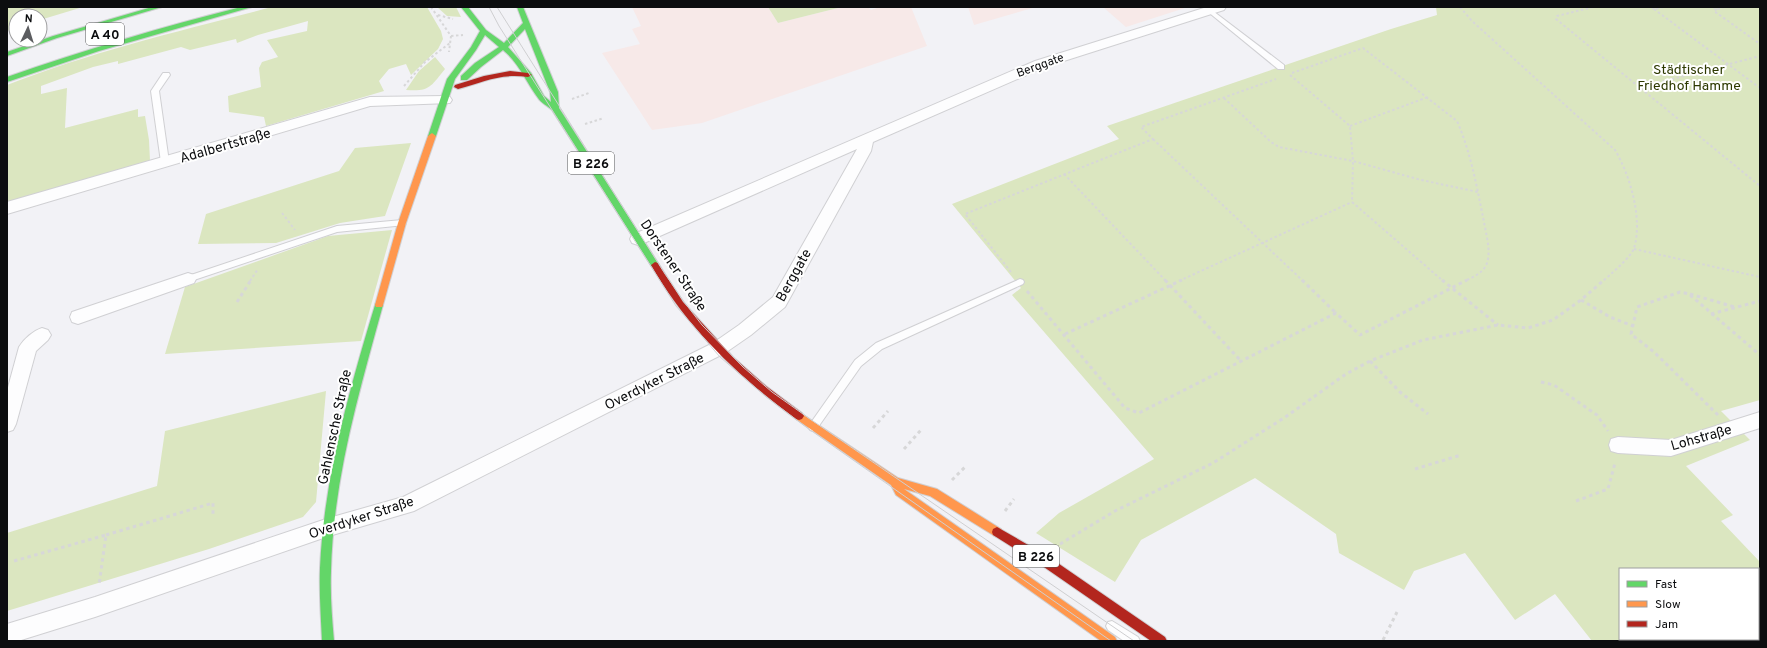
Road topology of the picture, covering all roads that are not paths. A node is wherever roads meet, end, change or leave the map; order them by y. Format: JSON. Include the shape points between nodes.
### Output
{"nodes":[{"id":1,"x":159,"y":7,"type":"edge"},
{"id":2,"x":250,"y":7,"type":"edge"},
{"id":3,"x":464,"y":7,"type":"edge"},
{"id":4,"x":520,"y":7,"type":"edge"},
{"id":5,"x":1214,"y":9,"type":"edge"},
{"id":6,"x":526,"y":24,"type":"junction"},
{"id":7,"x":484,"y":31,"type":"junction"},
{"id":8,"x":505,"y":46,"type":"junction"},
{"id":9,"x":7,"y":54,"type":"edge"},
{"id":10,"x":1281,"y":67,"type":"road end"},
{"id":11,"x":166,"y":75,"type":"dead end"},
{"id":12,"x":528,"y":75,"type":"junction"},
{"id":13,"x":7,"y":80,"type":"edge"},
{"id":14,"x":458,"y":87,"type":"junction"},
{"id":15,"x":445,"y":100,"type":"junction"},
{"id":16,"x":555,"y":108,"type":"junction"},
{"id":17,"x":866,"y":140,"type":"junction"},
{"id":18,"x":165,"y":162,"type":"junction"},
{"id":19,"x":7,"y":208,"type":"edge"},
{"id":20,"x":402,"y":223,"type":"junction"},
{"id":21,"x":638,"y":238,"type":"junction"},
{"id":22,"x":188,"y":279,"type":"joint"},
{"id":23,"x":1020,"y":282,"type":"road end"},
{"id":24,"x":78,"y":317,"type":"dead end"},
{"id":25,"x":42,"y":335,"type":"dead end"},
{"id":26,"x":719,"y":348,"type":"junction"},
{"id":27,"x":1760,"y":420,"type":"edge"},
{"id":28,"x":7,"y":424,"type":"edge"},
{"id":29,"x":813,"y":427,"type":"junction"},
{"id":30,"x":1618,"y":446,"type":"road end"},
{"id":31,"x":900,"y":483,"type":"junction"},
{"id":32,"x":328,"y":527,"type":"junction"},
{"id":33,"x":1016,"y":560,"type":"dead end"},
{"id":34,"x":1101,"y":619,"type":"dead end"},
{"id":35,"x":7,"y":634,"type":"edge"},
{"id":36,"x":328,"y":641,"type":"edge"},
{"id":37,"x":1111,"y":641,"type":"edge"},
{"id":38,"x":1134,"y":641,"type":"edge"},
{"id":39,"x":1160,"y":641,"type":"edge"}],
"edges":[{"from":1,"to":9,"type":"main road","number":"A 40","via":[[55,37]]},
{"from":2,"to":13,"type":"main road","via":[[152,32]]},
{"from":3,"to":7,"type":"main road","name":"Dorstener Straße","number":"B 226"},
{"from":4,"to":6,"type":"main road","name":"Dorstener Straße","number":"B 226"},
{"from":5,"to":10,"type":"lane"},
{"from":5,"to":17,"type":"street","name":"Berggate","via":[[1040,64]]},
{"from":6,"to":8,"type":"main road","name":"Gahlensche Straße"},
{"from":6,"to":16,"type":"main road","name":"Dorstener Straße","number":"B 226","via":[[554,92]]},
{"from":7,"to":8,"type":"main road","name":"Dorstener Straße","number":"B 226"},
{"from":7,"to":15,"type":"main road","name":"Gahlensche Straße","via":[[480,41],[450,78]]},
{"from":8,"to":12,"type":"main road","name":"Dorstener Straße","number":"B 226"},
{"from":8,"to":14,"type":"main road","name":"Gahlensche Straße","via":[[475,66]]},
{"from":11,"to":18,"type":"lane","via":[[155,91]]},
{"from":12,"to":14,"type":"main road","name":"Gahlensche Straße","via":[[507,72],[487,76]]},
{"from":12,"to":16,"type":"main road","name":"Dorstener Straße","number":"B 226","via":[[541,98]]},
{"from":14,"to":15,"type":"main road","name":"Gahlensche Straße"},
{"from":15,"to":18,"type":"street","name":"Adalbertstraße","via":[[370,102]]},
{"from":15,"to":20,"type":"main road","name":"Gahlensche Straße"},
{"from":16,"to":21,"type":"main road","name":"Dorstener Straße","number":"B 226"},
{"from":17,"to":21,"type":"street","name":"Berggate"},
{"from":17,"to":26,"type":"street","name":"Berggate","via":[[864,151],[779,302]]},
{"from":18,"to":19,"type":"street","name":"Adalbertstraße"},
{"from":20,"to":22,"type":"lane","via":[[336,229]]},
{"from":20,"to":32,"type":"main road","name":"Gahlensche Straße","via":[[343,442]]},
{"from":21,"to":26,"type":"main road","name":"Dorstener Straße","number":"B 226","via":[[680,304]]},
{"from":22,"to":24,"type":"street"},
{"from":23,"to":29,"type":"lane","via":[[879,346],[858,363]]},
{"from":25,"to":28,"type":"street","via":[[28,347]]},
{"from":26,"to":29,"type":"main road","name":"Dorstener Straße","number":"B 226","via":[[763,389]]},
{"from":26,"to":32,"type":"street","name":"Overdyker Straße","via":[[407,505]]},
{"from":27,"to":30,"type":"street","name":"Lohstraße","via":[[1672,448]]},
{"from":29,"to":31,"type":"main road","name":"Dorstener Straße","number":"B 226"},
{"from":31,"to":33,"type":"lane"},
{"from":31,"to":37,"type":"main road","name":"Dorstener Straße","number":"B 226","via":[[900,492]]},
{"from":31,"to":39,"type":"main road","name":"Dorstener Straße","number":"B 226","via":[[933,492],[1045,561]]},
{"from":32,"to":35,"type":"street","name":"Overdyker Straße","via":[[96,607]]},
{"from":32,"to":36,"type":"main road","name":"Gahlensche Straße","via":[[325,588]]},
{"from":34,"to":38,"type":"lane"}]}
